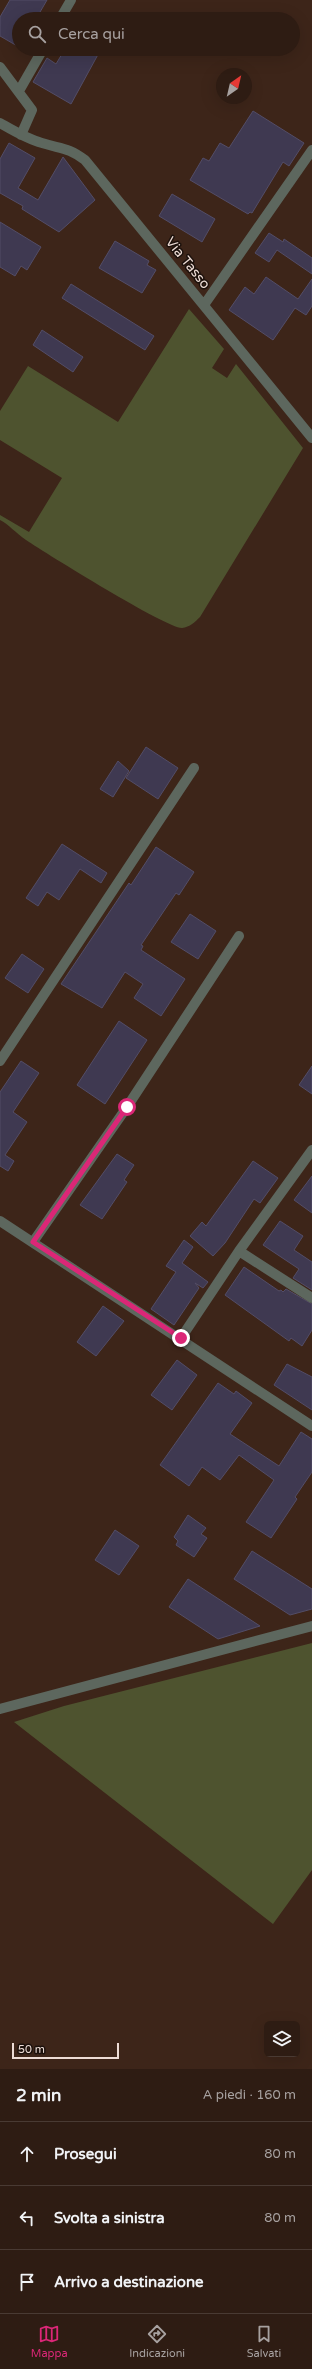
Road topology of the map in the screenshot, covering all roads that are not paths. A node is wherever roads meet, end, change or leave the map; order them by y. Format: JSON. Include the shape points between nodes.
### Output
{"nodes":[{"id":1,"x":71,"y":0,"type":"edge"},
{"id":2,"x":64,"y":12,"type":"edge"},
{"id":3,"x":39,"y":56,"type":"edge"},
{"id":4,"x":0,"y":67,"type":"edge"},
{"id":5,"x":19,"y":91,"type":"junction"},
{"id":6,"x":0,"y":123,"type":"edge"},
{"id":7,"x":21,"y":135,"type":"junction"},
{"id":8,"x":312,"y":150,"type":"edge"},
{"id":9,"x":204,"y":306,"type":"junction"},
{"id":10,"x":312,"y":438,"type":"edge"},
{"id":11,"x":194,"y":768,"type":"dead end"},
{"id":12,"x":239,"y":936,"type":"dead end"},
{"id":13,"x":0,"y":1061,"type":"edge"},
{"id":14,"x":312,"y":1150,"type":"edge"},
{"id":15,"x":0,"y":1221,"type":"edge"},
{"id":16,"x":33,"y":1242,"type":"junction"},
{"id":17,"x":239,"y":1251,"type":"junction"},
{"id":18,"x":312,"y":1298,"type":"edge"},
{"id":19,"x":181,"y":1338,"type":"junction"},
{"id":20,"x":312,"y":1426,"type":"edge"},
{"id":21,"x":312,"y":1626,"type":"edge"},
{"id":22,"x":0,"y":1709,"type":"edge"}],
"edges":[{"from":1,"to":2,"type":"street"},
{"from":3,"to":5,"type":"street"},
{"from":4,"to":5,"type":"street"},
{"from":5,"to":7,"type":"street","via":[[32,110]]},
{"from":6,"to":7,"type":"street","name":"Via Tasso"},
{"from":7,"to":9,"type":"street","name":"Via Tasso","via":[[72,150],[85,160]]},
{"from":8,"to":9,"type":"street"},
{"from":9,"to":10,"type":"street","name":"Via Tasso"},
{"from":11,"to":13,"type":"street"},
{"from":12,"to":16,"type":"street","via":[[127,1107]]},
{"from":14,"to":17,"type":"street"},
{"from":15,"to":16,"type":"street"},
{"from":16,"to":19,"type":"street"},
{"from":17,"to":18,"type":"street"},
{"from":17,"to":19,"type":"street"},
{"from":19,"to":20,"type":"street"},
{"from":21,"to":22,"type":"street"}]}
